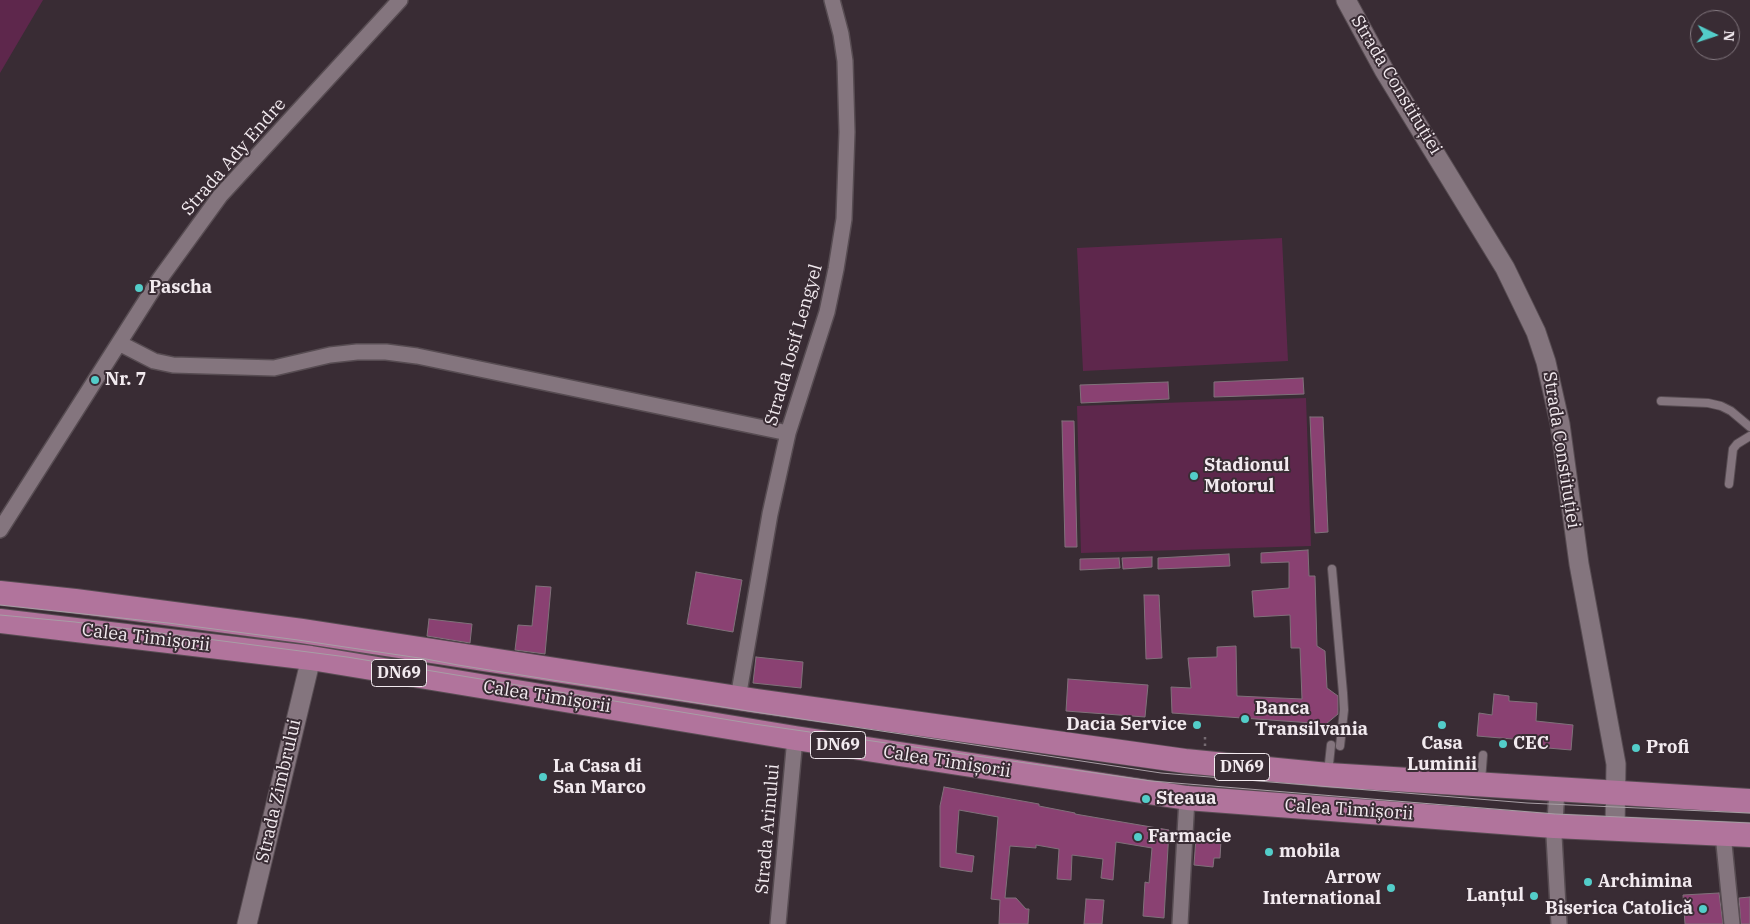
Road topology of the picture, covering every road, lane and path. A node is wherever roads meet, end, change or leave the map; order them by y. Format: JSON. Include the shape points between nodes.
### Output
{"nodes":[{"id":1,"x":400,"y":0,"type":"edge"},
{"id":2,"x":832,"y":0,"type":"edge"},
{"id":3,"x":1346,"y":0,"type":"edge"},
{"id":4,"x":119,"y":342,"type":"junction"},
{"id":5,"x":1660,"y":400,"type":"dead end"},
{"id":6,"x":1750,"y":427,"type":"edge"},
{"id":7,"x":788,"y":433,"type":"junction"},
{"id":8,"x":1750,"y":436,"type":"edge"},
{"id":9,"x":1729,"y":484,"type":"dead end"},
{"id":10,"x":0,"y":530,"type":"edge"},
{"id":11,"x":1332,"y":569,"type":"dead end"},
{"id":12,"x":0,"y":593,"type":"edge"},
{"id":13,"x":0,"y":621,"type":"edge"},
{"id":14,"x":310,"y":658,"type":"junction"},
{"id":15,"x":738,"y":698,"type":"junction"},
{"id":16,"x":795,"y":738,"type":"junction"},
{"id":17,"x":1331,"y":745,"type":"dead end"},
{"id":18,"x":1340,"y":746,"type":"dead end"},
{"id":19,"x":1483,"y":755,"type":"dead end"},
{"id":20,"x":1328,"y":775,"type":"junction"},
{"id":21,"x":1481,"y":786,"type":"junction"},
{"id":22,"x":1557,"y":791,"type":"junction"},
{"id":23,"x":1616,"y":794,"type":"junction"},
{"id":24,"x":1187,"y":798,"type":"junction"},
{"id":25,"x":1750,"y":801,"type":"edge"},
{"id":26,"x":1554,"y":826,"type":"junction"},
{"id":27,"x":1615,"y":829,"type":"junction"},
{"id":28,"x":1723,"y":834,"type":"junction"},
{"id":29,"x":1750,"y":835,"type":"edge"},
{"id":30,"x":247,"y":924,"type":"edge"},
{"id":31,"x":778,"y":924,"type":"edge"},
{"id":32,"x":1180,"y":924,"type":"edge"},
{"id":33,"x":1559,"y":924,"type":"edge"},
{"id":34,"x":1732,"y":924,"type":"edge"}],
"edges":[{"from":1,"to":4,"type":"street","name":"Strada Ady Endre","via":[[220,196]]},
{"from":2,"to":7,"type":"street","name":"Strada Iosif Lengyel","via":[[845,61],[844,219],[827,312]]},
{"from":3,"to":23,"type":"street","name":"Strada Constituției","via":[[1384,70],[1505,268],[1536,332],[1560,424],[1579,564],[1616,764]]},
{"from":4,"to":7,"type":"street","via":[[154,361],[174,366],[274,368],[357,352],[417,356]]},
{"from":4,"to":10,"type":"street","name":"Strada Ady Endre"},
{"from":5,"to":6,"type":"lane","via":[[1720,406]]},
{"from":7,"to":15,"type":"street","name":"Strada Iosif Lengyel","via":[[768,523]]},
{"from":8,"to":9,"type":"lane","via":[[1733,449]]},
{"from":11,"to":18,"type":"lane","via":[[1344,710]]},
{"from":12,"to":15,"type":"main road","name":"Calea Timișorii","number":"DN69","via":[[302,632]]},
{"from":13,"to":14,"type":"main road","name":"Calea Timișorii","number":"DN69"},
{"from":14,"to":16,"type":"main road","name":"Calea Timișorii","number":"DN69"},
{"from":14,"to":30,"type":"street","name":"Strada Zimbrului"},
{"from":15,"to":20,"type":"main road","name":"Calea Timișorii","number":"DN69","via":[[1185,761]]},
{"from":16,"to":24,"type":"main road","name":"Calea Timișorii","number":"DN69"},
{"from":16,"to":31,"type":"street","name":"Strada Arinului"},
{"from":17,"to":20,"type":"lane"},
{"from":19,"to":21,"type":"lane"},
{"from":20,"to":21,"type":"main road","name":"Calea Timișorii","number":"DN69"},
{"from":21,"to":22,"type":"main road","name":"Calea Timișorii","number":"DN69"},
{"from":22,"to":23,"type":"main road","name":"Calea Timișorii","number":"DN69"},
{"from":22,"to":26,"type":"street"},
{"from":23,"to":25,"type":"main road","name":"Calea Timișorii","number":"DN69"},
{"from":23,"to":27,"type":"street","name":"Strada Constituției"},
{"from":24,"to":26,"type":"main road","name":"Calea Timișorii","number":"DN69"},
{"from":24,"to":32,"type":"street"},
{"from":26,"to":27,"type":"main road","name":"Calea Timișorii","number":"DN69"},
{"from":26,"to":33,"type":"street"},
{"from":27,"to":28,"type":"main road","name":"Calea Timișorii","number":"DN69"},
{"from":28,"to":29,"type":"main road","name":"Calea Timișorii","number":"DN69"},
{"from":28,"to":34,"type":"street"}]}
